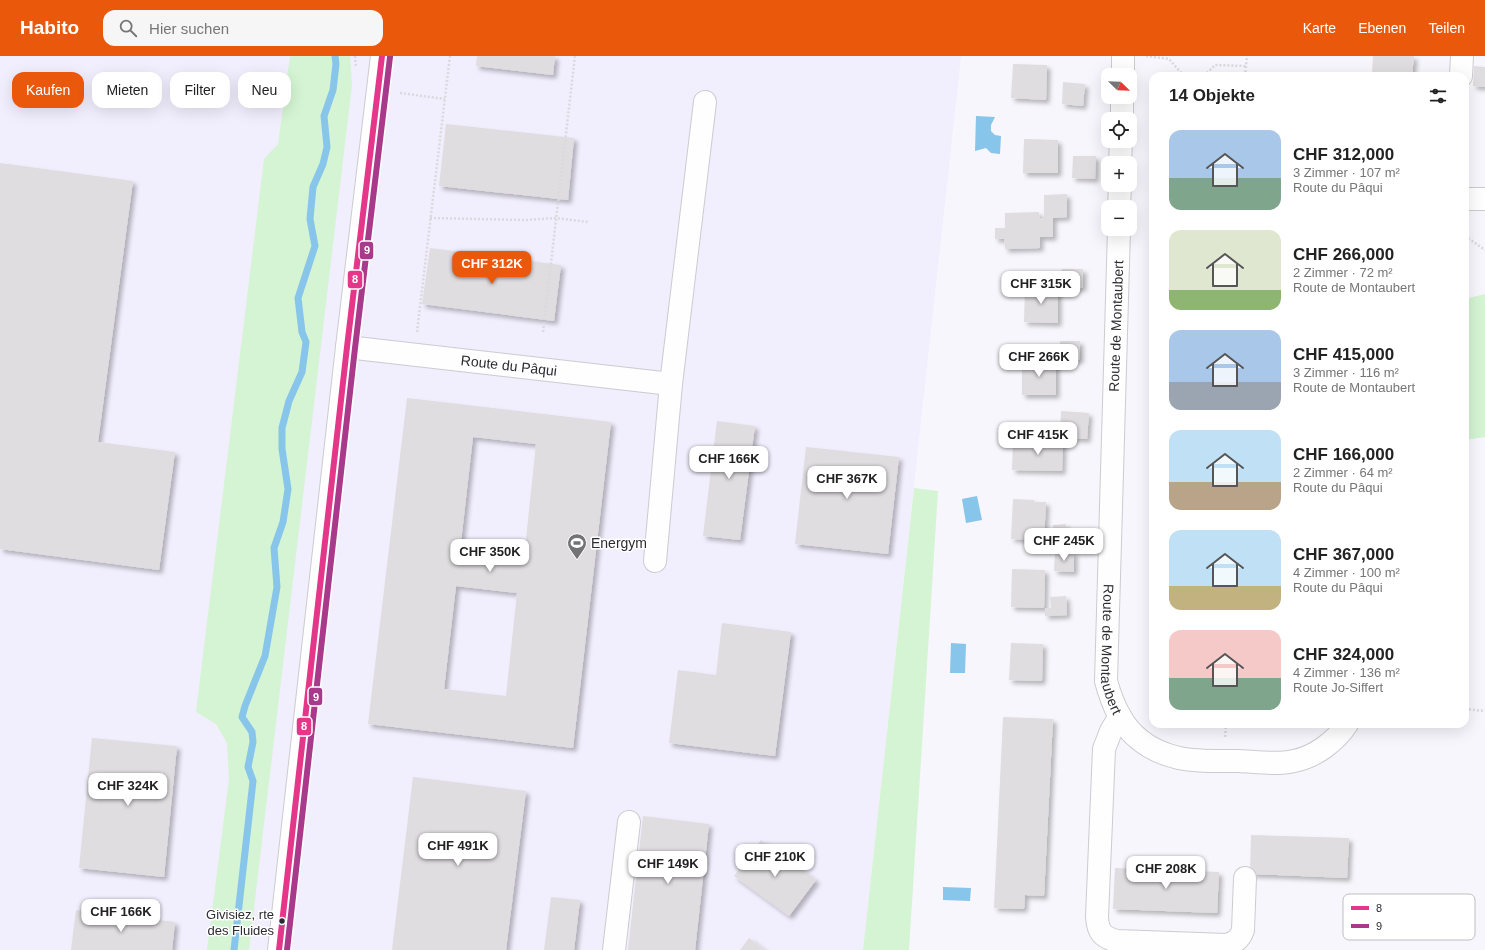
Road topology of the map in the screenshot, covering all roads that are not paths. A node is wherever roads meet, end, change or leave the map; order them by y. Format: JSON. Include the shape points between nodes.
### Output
{"nodes":[{"id":1,"x":382,"y":56,"type":"edge"},
{"id":2,"x":1124,"y":56,"type":"edge"},
{"id":3,"x":1462,"y":56,"type":"edge"},
{"id":4,"x":1123,"y":68,"type":"edge"},
{"id":5,"x":1461,"y":72,"type":"edge"},
{"id":6,"x":705,"y":102,"type":"dead end"},
{"id":7,"x":1469,"y":199,"type":"edge"},
{"id":8,"x":1485,"y":199,"type":"edge"},
{"id":9,"x":1119,"y":236,"type":"edge"},
{"id":10,"x":347,"y":347,"type":"junction"},
{"id":11,"x":671,"y":384,"type":"junction"},
{"id":12,"x":655,"y":561,"type":"dead end"},
{"id":13,"x":1120,"y":716,"type":"junction"},
{"id":14,"x":1344,"y":728,"type":"edge"},
{"id":15,"x":629,"y":822,"type":"dead end"},
{"id":16,"x":1245,"y":878,"type":"dead end"},
{"id":17,"x":279,"y":950,"type":"edge"},
{"id":18,"x":614,"y":950,"type":"edge"}],
"edges":[{"from":1,"to":10,"type":"street"},
{"from":2,"to":4,"type":"street"},
{"from":3,"to":5,"type":"street"},
{"from":6,"to":11,"type":"street"},
{"from":7,"to":8,"type":"street"},
{"from":9,"to":13,"type":"street","name":"Route de Montaubert","via":[[1106,681],[1111,700]]},
{"from":10,"to":11,"type":"street","name":"Route du Pâqui"},
{"from":10,"to":17,"type":"street"},
{"from":11,"to":12,"type":"street"},
{"from":13,"to":14,"type":"street","name":"Route de Montaubert","via":[[1140,740],[1153,748],[1188,760],[1294,762],[1309,756],[1335,739]]},
{"from":13,"to":16,"type":"street","via":[[1104,749],[1097,917],[1101,933],[1117,941],[1226,945],[1234,943],[1243,930]]},
{"from":15,"to":18,"type":"street"}]}
